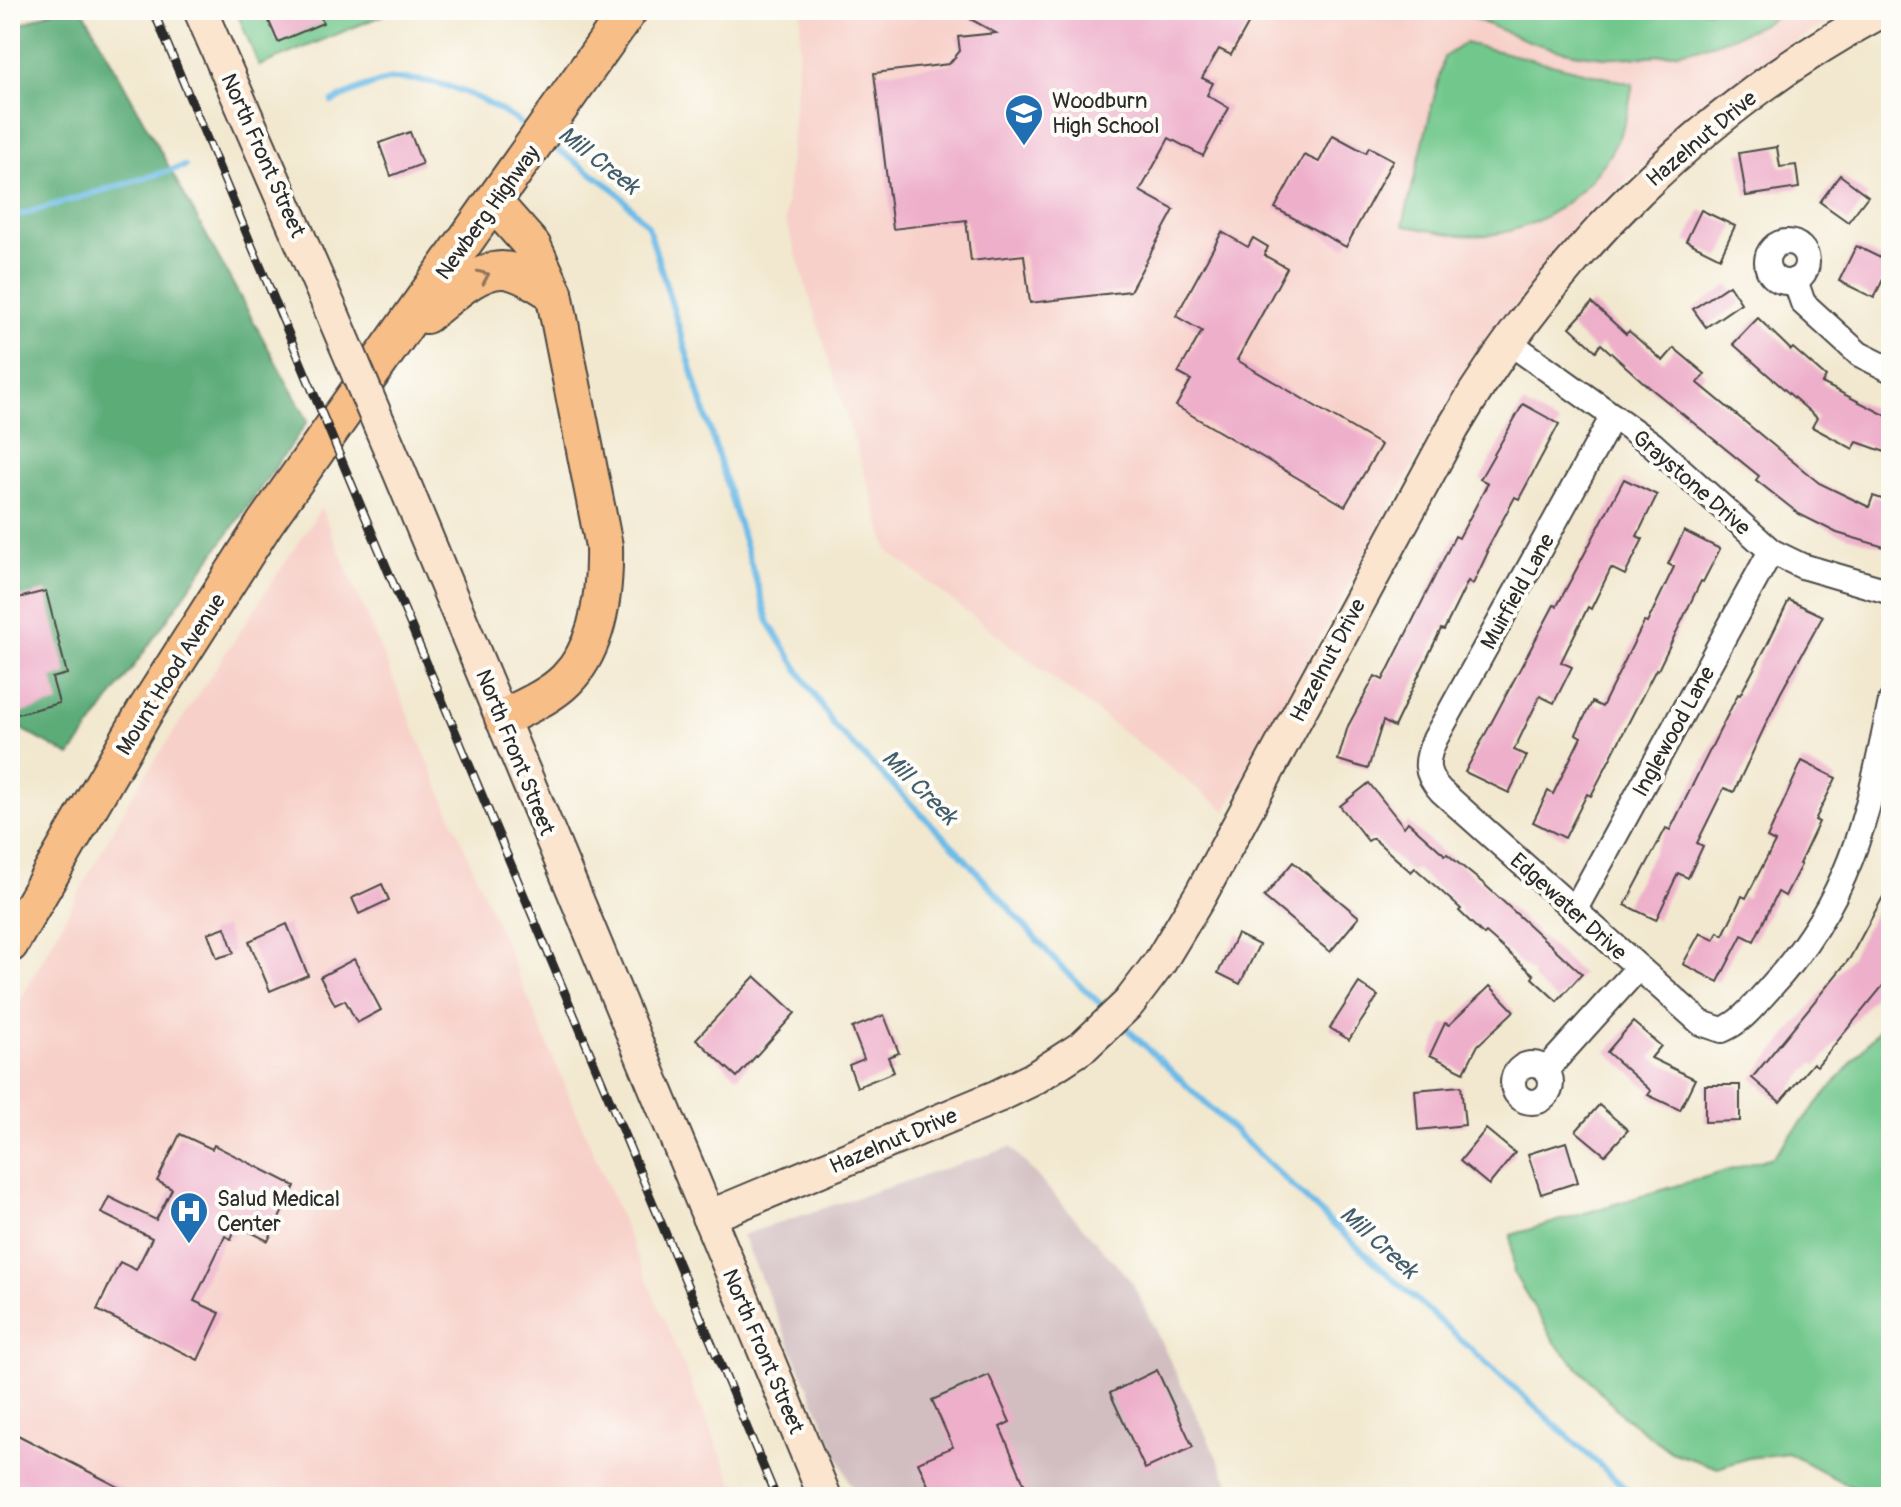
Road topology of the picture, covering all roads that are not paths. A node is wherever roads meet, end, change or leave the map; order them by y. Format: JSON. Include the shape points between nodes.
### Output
{"nodes":[{"id":1,"x":200,"y":10,"type":"edge"},
{"id":2,"x":629,"y":10,"type":"edge"},
{"id":3,"x":1884,"y":10,"type":"edge"},
{"id":4,"x":494,"y":203,"type":"junction"},
{"id":5,"x":1795,"y":280,"type":"dead end"},
{"id":6,"x":554,"y":293,"type":"junction"},
{"id":7,"x":397,"y":337,"type":"junction"},
{"id":8,"x":1509,"y":342,"type":"junction"},
{"id":9,"x":1891,"y":370,"type":"edge"},
{"id":10,"x":342,"y":412,"type":"joint"},
{"id":11,"x":1613,"y":416,"type":"junction"},
{"id":12,"x":1771,"y":551,"type":"junction"},
{"id":13,"x":1891,"y":592,"type":"edge"},
{"id":14,"x":1891,"y":701,"type":"edge"},
{"id":15,"x":503,"y":718,"type":"junction"},
{"id":16,"x":1426,"y":768,"type":"joint"},
{"id":17,"x":1574,"y":911,"type":"junction"},
{"id":18,"x":10,"y":944,"type":"edge"},
{"id":19,"x":1638,"y":968,"type":"junction"},
{"id":20,"x":1546,"y":1070,"type":"dead end"},
{"id":21,"x":708,"y":1217,"type":"junction"},
{"id":22,"x":825,"y":1497,"type":"edge"}],
"edges":[{"from":1,"to":15,"type":"street","name":"North Front Street","bridge":true},
{"from":2,"to":4,"type":"main road","name":"Newberg Highway"},
{"from":3,"to":8,"type":"street","name":"Hazelnut Drive","via":[[1810,52],[1684,149],[1592,238]]},
{"from":4,"to":6,"type":"main road","via":[[533,247]]},
{"from":4,"to":7,"type":"main road","name":"Newberg Highway"},
{"from":5,"to":9,"type":"street","via":[[1803,303],[1859,354]]},
{"from":7,"to":6,"type":"main road","one_way":true,"via":[[488,273],[512,271]]},
{"from":6,"to":15,"type":"main road","via":[[603,529],[603,583],[592,634],[575,670],[546,695]]},
{"from":7,"to":10,"type":"main road","name":"Newberg Highway"},
{"from":8,"to":11,"type":"street","name":"Graystone Drive"},
{"from":8,"to":21,"type":"street","name":"Hazelnut Drive","via":[[1446,440],[1201,894],[1129,1003],[1064,1059],[1010,1090]]},
{"from":10,"to":18,"type":"main road","name":"Mount Hood Avenue","via":[[144,713]]},
{"from":11,"to":12,"type":"street","name":"Graystone Drive"},
{"from":11,"to":16,"type":"street","name":"Muirfield Lane","via":[[1435,739]]},
{"from":12,"to":13,"type":"street","name":"Graystone Drive","via":[[1802,566]]},
{"from":12,"to":17,"type":"street","name":"Inglewood Lane"},
{"from":14,"to":19,"type":"street","name":"Edgewater Drive","via":[[1855,851],[1822,920],[1744,1017],[1722,1030],[1701,1023]]},
{"from":15,"to":21,"type":"street","name":"North Front Street"},
{"from":16,"to":17,"type":"street","name":"Edgewater Drive","via":[[1441,791]]},
{"from":17,"to":19,"type":"street","name":"Edgewater Drive"},
{"from":19,"to":20,"type":"street"},
{"from":21,"to":22,"type":"street","name":"North Front Street"}]}
